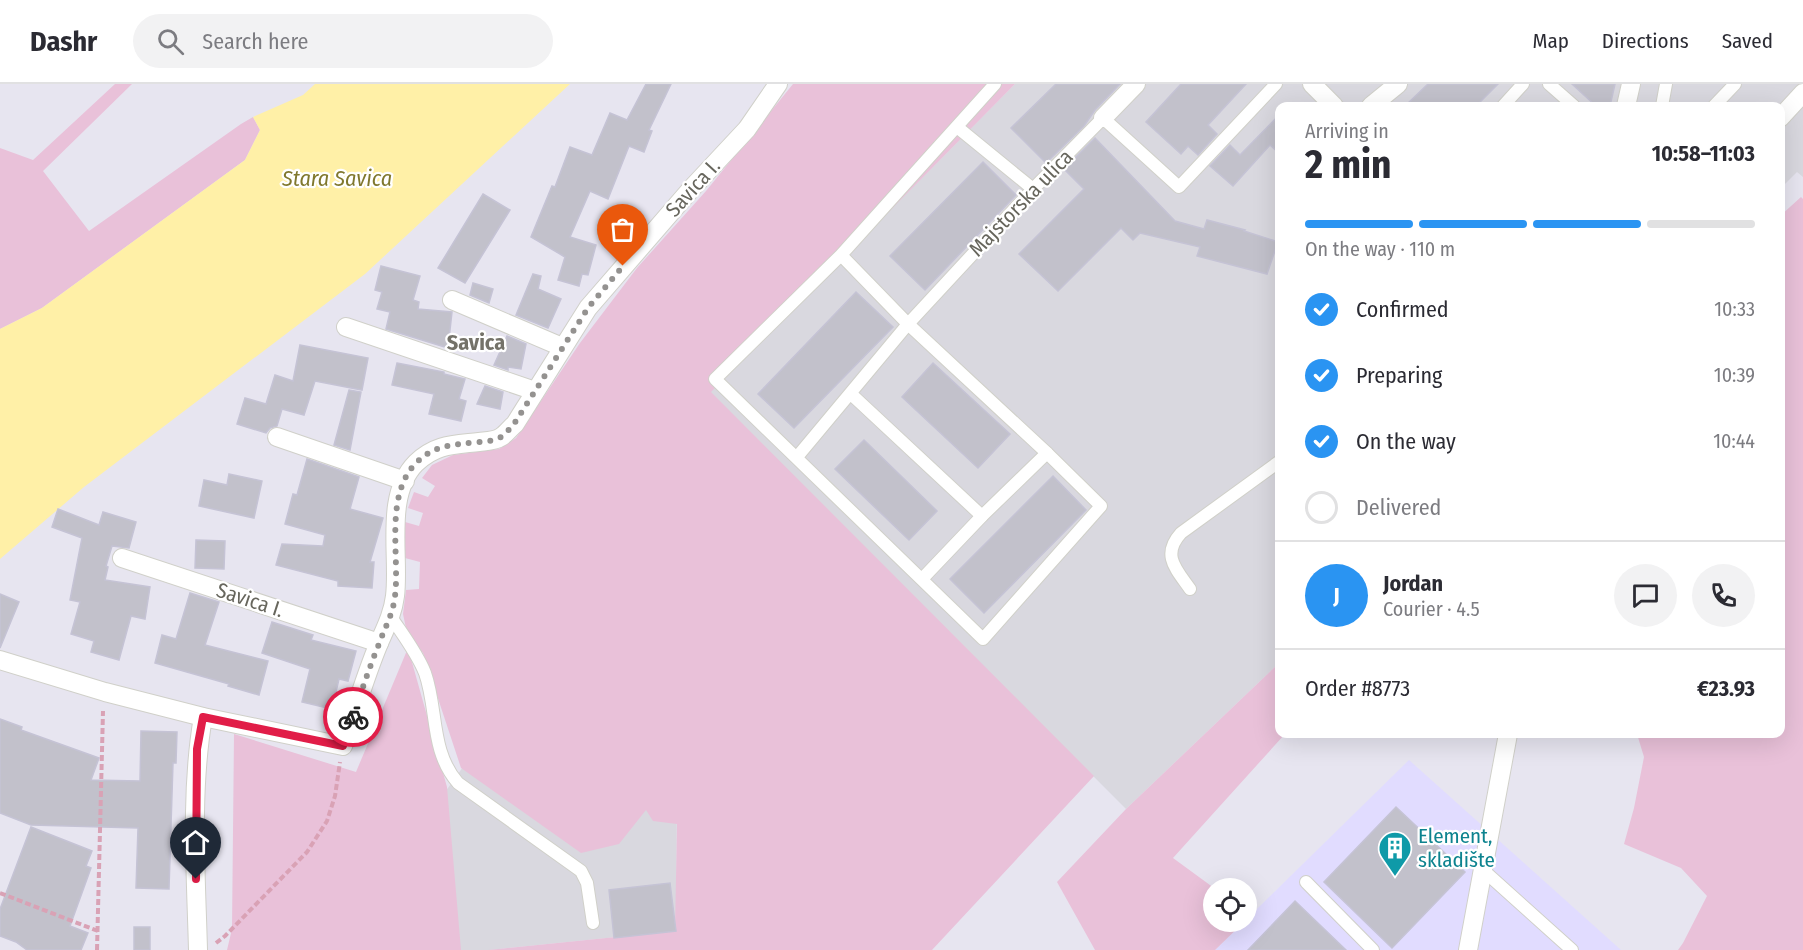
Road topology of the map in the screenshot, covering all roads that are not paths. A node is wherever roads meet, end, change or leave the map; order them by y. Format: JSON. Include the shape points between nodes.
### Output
{"nodes":[{"id":1,"x":777,"y":84,"type":"edge"},
{"id":2,"x":995,"y":84,"type":"edge"},
{"id":3,"x":1136,"y":84,"type":"edge"},
{"id":4,"x":1276,"y":84,"type":"edge"},
{"id":5,"x":1312,"y":84,"type":"edge"},
{"id":6,"x":1398,"y":84,"type":"edge"},
{"id":7,"x":1523,"y":84,"type":"edge"},
{"id":8,"x":1549,"y":84,"type":"edge"},
{"id":9,"x":1631,"y":84,"type":"edge"},
{"id":10,"x":1666,"y":84,"type":"edge"},
{"id":11,"x":1735,"y":84,"type":"edge"},
{"id":12,"x":1803,"y":93,"type":"edge"},
{"id":13,"x":1330,"y":102,"type":"edge"},
{"id":14,"x":1376,"y":102,"type":"edge"},
{"id":15,"x":1507,"y":102,"type":"edge"},
{"id":16,"x":1569,"y":102,"type":"edge"},
{"id":17,"x":1627,"y":102,"type":"edge"},
{"id":18,"x":1663,"y":102,"type":"edge"},
{"id":19,"x":1718,"y":102,"type":"edge"},
{"id":20,"x":1785,"y":113,"type":"edge"},
{"id":21,"x":1103,"y":118,"type":"junction"},
{"id":22,"x":957,"y":127,"type":"junction"},
{"id":23,"x":1033,"y":189,"type":"junction"},
{"id":24,"x":841,"y":255,"type":"junction"},
{"id":25,"x":452,"y":300,"type":"dead end"},
{"id":26,"x":908,"y":324,"type":"junction"},
{"id":27,"x":346,"y":327,"type":"dead end"},
{"id":28,"x":562,"y":347,"type":"junction"},
{"id":29,"x":535,"y":391,"type":"junction"},
{"id":30,"x":851,"y":394,"type":"junction"},
{"id":31,"x":277,"y":437,"type":"dead end"},
{"id":32,"x":1047,"y":453,"type":"junction"},
{"id":33,"x":797,"y":457,"type":"junction"},
{"id":34,"x":1275,"y":465,"type":"edge"},
{"id":35,"x":405,"y":481,"type":"junction"},
{"id":36,"x":982,"y":516,"type":"junction"},
{"id":37,"x":122,"y":558,"type":"dead end"},
{"id":38,"x":922,"y":579,"type":"junction"},
{"id":39,"x":1190,"y":590,"type":"dead end"},
{"id":40,"x":391,"y":617,"type":"junction"},
{"id":41,"x":379,"y":643,"type":"junction"},
{"id":42,"x":0,"y":660,"type":"edge"},
{"id":43,"x":203,"y":717,"type":"junction"},
{"id":44,"x":1507,"y":738,"type":"edge"},
{"id":45,"x":1483,"y":870,"type":"junction"},
{"id":46,"x":1306,"y":882,"type":"dead end"},
{"id":47,"x":593,"y":923,"type":"dead end"},
{"id":48,"x":205,"y":948,"type":"edge"},
{"id":49,"x":1373,"y":950,"type":"edge"},
{"id":50,"x":1468,"y":950,"type":"edge"},
{"id":51,"x":1572,"y":950,"type":"edge"}],
"edges":[{"from":1,"to":28,"type":"street","name":"Savica I.","via":[[747,129],[588,308]]},
{"from":2,"to":22,"type":"lane"},
{"from":3,"to":21,"type":"street","name":"Majstorska ulica"},
{"from":4,"to":21,"type":"lane","via":[[1179,187]]},
{"from":5,"to":13,"type":"street"},
{"from":6,"to":14,"type":"street"},
{"from":7,"to":15,"type":"lane"},
{"from":8,"to":16,"type":"lane"},
{"from":9,"to":17,"type":"street"},
{"from":10,"to":18,"type":"lane"},
{"from":11,"to":19,"type":"lane"},
{"from":12,"to":20,"type":"street"},
{"from":21,"to":23,"type":"lane","name":"Majstorska ulica"},
{"from":22,"to":23,"type":"lane"},
{"from":22,"to":24,"type":"lane"},
{"from":23,"to":26,"type":"lane","name":"Majstorska ulica"},
{"from":24,"to":26,"type":"lane"},
{"from":24,"to":33,"type":"lane","via":[[716,379]]},
{"from":25,"to":28,"type":"street"},
{"from":26,"to":30,"type":"lane","name":"Majstorska ulica"},
{"from":26,"to":32,"type":"lane"},
{"from":27,"to":29,"type":"street"},
{"from":28,"to":29,"type":"street","name":"Savica I."},
{"from":29,"to":35,"type":"street","name":"Savica I.","via":[[502,436],[428,452]]},
{"from":30,"to":33,"type":"lane","name":"Majstorska ulica"},
{"from":30,"to":36,"type":"lane"},
{"from":31,"to":35,"type":"street"},
{"from":32,"to":36,"type":"lane"},
{"from":32,"to":38,"type":"lane","via":[[1101,506],[983,639]]},
{"from":33,"to":38,"type":"lane"},
{"from":34,"to":39,"type":"lane","via":[[1175,540],[1171,550],[1173,565]]},
{"from":35,"to":40,"type":"street","name":"Savica I.","via":[[397,507],[396,585]]},
{"from":36,"to":38,"type":"lane"},
{"from":37,"to":41,"type":"street","name":"Savica I."},
{"from":40,"to":41,"type":"street","name":"Savica I."},
{"from":40,"to":47,"type":"lane","via":[[425,674],[439,747],[448,772],[581,871],[587,883]]},
{"from":41,"to":43,"type":"street","name":"Savica I.","via":[[343,746]]},
{"from":42,"to":43,"type":"street"},
{"from":43,"to":48,"type":"street","via":[[197,749],[195,856]]},
{"from":44,"to":45,"type":"street"},
{"from":45,"to":50,"type":"street"},
{"from":45,"to":51,"type":"lane"},
{"from":46,"to":49,"type":"lane"}]}
